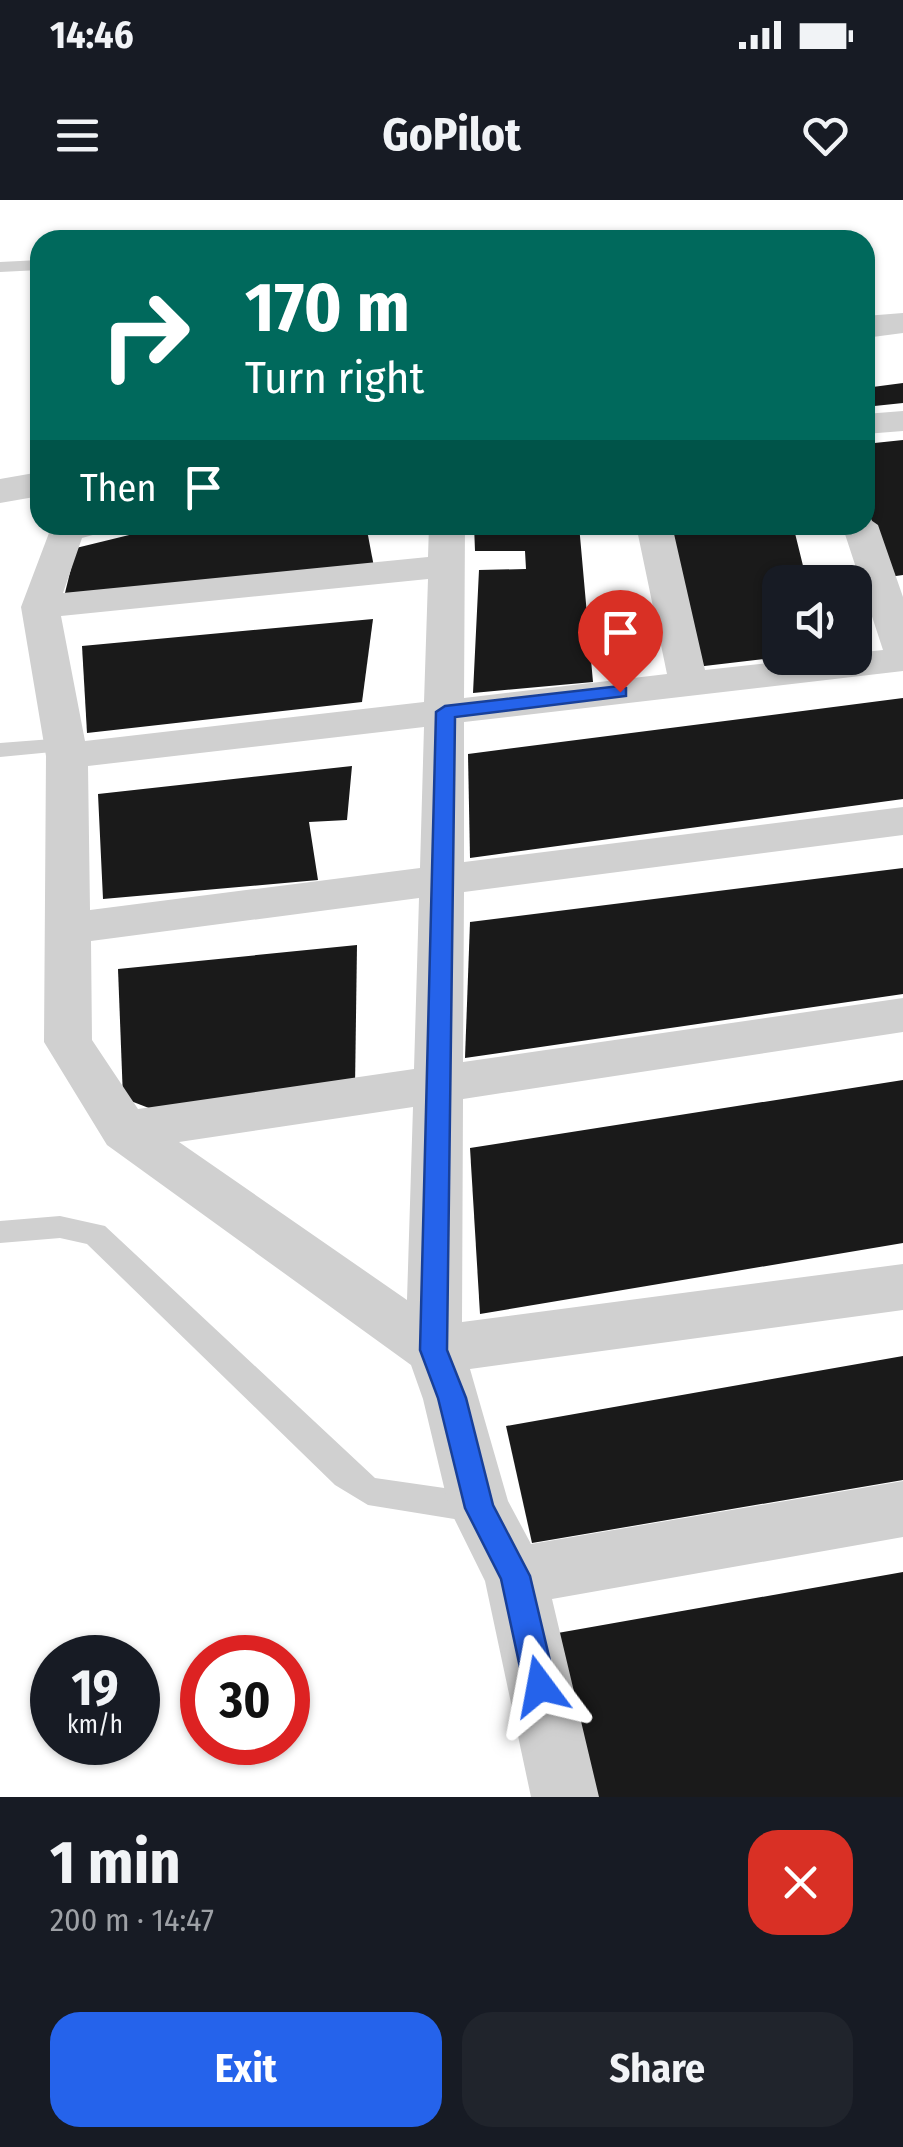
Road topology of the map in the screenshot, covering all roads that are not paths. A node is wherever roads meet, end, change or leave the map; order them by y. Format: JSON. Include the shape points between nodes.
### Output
{"nodes":[{"id":1,"x":30,"y":265,"type":"edge"},
{"id":2,"x":0,"y":267,"type":"edge"},
{"id":3,"x":903,"y":323,"type":"edge"},
{"id":4,"x":875,"y":326,"type":"edge"},
{"id":5,"x":903,"y":420,"type":"edge"},
{"id":6,"x":875,"y":423,"type":"edge"},
{"id":7,"x":30,"y":486,"type":"edge"},
{"id":8,"x":0,"y":490,"type":"edge"},
{"id":9,"x":65,"y":535,"type":"edge"},
{"id":10,"x":656,"y":535,"type":"edge"},
{"id":11,"x":863,"y":535,"type":"edge"},
{"id":12,"x":447,"y":546,"type":"edge"},
{"id":13,"x":40,"y":608,"type":"junction"},
{"id":14,"x":903,"y":656,"type":"edge"},
{"id":15,"x":689,"y":684,"type":"junction"},
{"id":16,"x":445,"y":712,"type":"junction"},
{"id":17,"x":0,"y":750,"type":"edge"},
{"id":18,"x":66,"y":750,"type":"junction"},
{"id":19,"x":903,"y":822,"type":"edge"},
{"id":20,"x":442,"y":878,"type":"junction"},
{"id":21,"x":68,"y":928,"type":"junction"},
{"id":22,"x":903,"y":1015,"type":"edge"},
{"id":23,"x":438,"y":1084,"type":"junction"},
{"id":24,"x":125,"y":1131,"type":"junction"},
{"id":25,"x":0,"y":1232,"type":"edge"},
{"id":26,"x":903,"y":1287,"type":"edge"},
{"id":27,"x":434,"y":1350,"type":"junction"},
{"id":28,"x":479,"y":1508,"type":"junction"},
{"id":29,"x":903,"y":1510,"type":"edge"},
{"id":30,"x":515,"y":1576,"type":"junction"},
{"id":31,"x":565,"y":1797,"type":"edge"}],
"edges":[{"from":1,"to":2,"type":"lane"},
{"from":3,"to":4,"type":"street"},
{"from":5,"to":6,"type":"street"},
{"from":7,"to":8,"type":"street"},
{"from":9,"to":13,"type":"street"},
{"from":10,"to":15,"type":"street"},
{"from":11,"to":14,"type":"street"},
{"from":12,"to":13,"type":"street"},
{"from":12,"to":16,"type":"street"},
{"from":13,"to":18,"type":"street"},
{"from":14,"to":15,"type":"street"},
{"from":15,"to":16,"type":"street"},
{"from":16,"to":18,"type":"street"},
{"from":16,"to":20,"type":"street"},
{"from":17,"to":18,"type":"lane"},
{"from":18,"to":21,"type":"street"},
{"from":19,"to":20,"type":"street"},
{"from":20,"to":21,"type":"street"},
{"from":20,"to":23,"type":"street"},
{"from":21,"to":24,"type":"street","via":[[68,1042]]},
{"from":22,"to":23,"type":"street"},
{"from":23,"to":24,"type":"street"},
{"from":23,"to":27,"type":"street"},
{"from":24,"to":27,"type":"street"},
{"from":25,"to":28,"type":"lane","via":[[60,1226],[95,1234],[368,1491]]},
{"from":26,"to":27,"type":"street"},
{"from":27,"to":28,"type":"street"},
{"from":28,"to":30,"type":"street"},
{"from":29,"to":30,"type":"street"},
{"from":30,"to":31,"type":"street"}]}
